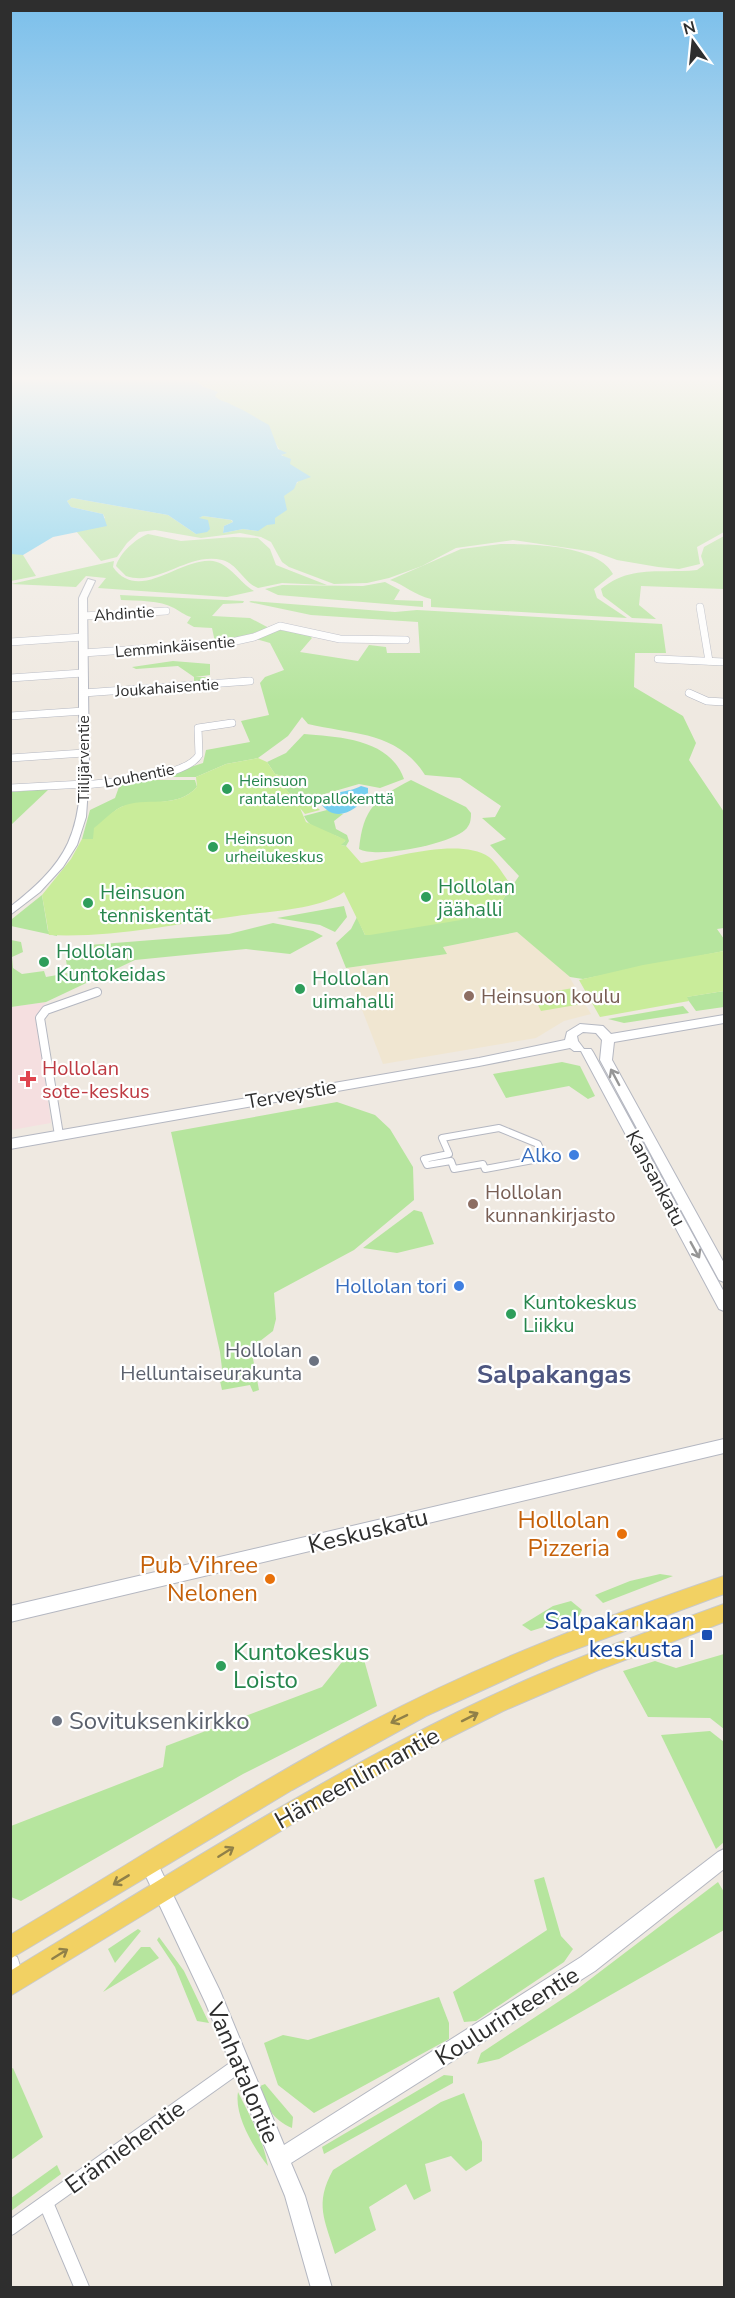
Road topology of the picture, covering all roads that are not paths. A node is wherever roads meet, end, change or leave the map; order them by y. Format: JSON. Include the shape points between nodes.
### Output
{"nodes":[{"id":1,"x":91,"y":581,"type":"dead end"},
{"id":2,"x":700,"y":607,"type":"dead end"},
{"id":3,"x":166,"y":611,"type":"dead end"},
{"id":4,"x":83,"y":616,"type":"junction"},
{"id":5,"x":83,"y":637,"type":"junction"},
{"id":6,"x":406,"y":640,"type":"dead end"},
{"id":7,"x":10,"y":642,"type":"edge"},
{"id":8,"x":83,"y":652,"type":"junction"},
{"id":9,"x":658,"y":659,"type":"dead end"},
{"id":10,"x":709,"y":662,"type":"junction"},
{"id":11,"x":724,"y":662,"type":"edge"},
{"id":12,"x":83,"y":673,"type":"junction"},
{"id":13,"x":10,"y":678,"type":"edge"},
{"id":14,"x":250,"y":681,"type":"dead end"},
{"id":15,"x":83,"y":693,"type":"junction"},
{"id":16,"x":689,"y":693,"type":"dead end"},
{"id":17,"x":724,"y":702,"type":"edge"},
{"id":18,"x":84,"y":711,"type":"junction"},
{"id":19,"x":10,"y":716,"type":"edge"},
{"id":20,"x":232,"y":723,"type":"dead end"},
{"id":21,"x":84,"y":753,"type":"junction"},
{"id":22,"x":10,"y":758,"type":"edge"},
{"id":23,"x":84,"y":784,"type":"junction"},
{"id":24,"x":10,"y":788,"type":"edge"},
{"id":25,"x":10,"y":912,"type":"edge"},
{"id":26,"x":97,"y":992,"type":"dead end"},
{"id":27,"x":724,"y":1019,"type":"edge"},
{"id":28,"x":572,"y":1043,"type":"junction"},
{"id":29,"x":607,"y":1043,"type":"junction"},
{"id":30,"x":587,"y":1052,"type":"junction"},
{"id":31,"x":58,"y":1135,"type":"junction"},
{"id":32,"x":10,"y":1144,"type":"edge"},
{"id":33,"x":454,"y":1169,"type":"joint"},
{"id":34,"x":724,"y":1276,"type":"edge"},
{"id":35,"x":724,"y":1305,"type":"edge"},
{"id":36,"x":724,"y":1446,"type":"edge"},
{"id":37,"x":724,"y":1585,"type":"edge"},
{"id":38,"x":724,"y":1613,"type":"edge"},
{"id":39,"x":10,"y":1614,"type":"edge"},
{"id":40,"x":724,"y":1858,"type":"edge"},
{"id":41,"x":149,"y":1864,"type":"junction"},
{"id":42,"x":162,"y":1892,"type":"junction"},
{"id":43,"x":10,"y":1948,"type":"edge"},
{"id":44,"x":12,"y":1977,"type":"edge"},
{"id":45,"x":239,"y":2065,"type":"junction"},
{"id":46,"x":279,"y":2159,"type":"junction"},
{"id":47,"x":46,"y":2203,"type":"junction"},
{"id":48,"x":10,"y":2228,"type":"edge"},
{"id":49,"x":82,"y":2288,"type":"edge"},
{"id":50,"x":321,"y":2288,"type":"edge"}],
"edges":[{"from":1,"to":4,"type":"street","name":"Tiilijärventie","via":[[84,592]]},
{"from":2,"to":10,"type":"street"},
{"from":3,"to":4,"type":"street","name":"Ahdintie"},
{"from":4,"to":5,"type":"street","name":"Tiilijärventie"},
{"from":5,"to":7,"type":"street"},
{"from":5,"to":8,"type":"street","name":"Tiilijärventie"},
{"from":6,"to":8,"type":"street","name":"Lemminkäisentie","via":[[340,639],[280,626],[227,643]]},
{"from":8,"to":12,"type":"street","name":"Tiilijärventie"},
{"from":9,"to":10,"type":"street"},
{"from":10,"to":11,"type":"street"},
{"from":12,"to":13,"type":"street"},
{"from":12,"to":15,"type":"street","name":"Tiilijärventie"},
{"from":14,"to":15,"type":"street","name":"Joukahaisentie"},
{"from":15,"to":18,"type":"street","name":"Tiilijärventie"},
{"from":16,"to":17,"type":"street","via":[[707,701]]},
{"from":18,"to":19,"type":"street"},
{"from":18,"to":21,"type":"street","name":"Tiilijärventie"},
{"from":20,"to":23,"type":"street","name":"Louhentie","via":[[198,728],[199,755],[188,765],[142,777]]},
{"from":21,"to":22,"type":"street"},
{"from":21,"to":23,"type":"street","name":"Tiilijärventie"},
{"from":23,"to":24,"type":"street"},
{"from":23,"to":25,"type":"street","name":"Tiilijärventie","via":[[81,820],[73,844],[43,885]]},
{"from":26,"to":31,"type":"street","via":[[46,1010],[40,1018]]},
{"from":27,"to":29,"type":"main road"},
{"from":28,"to":29,"type":"main road","via":[[573,1032],[585,1027],[599,1029]]},
{"from":28,"to":30,"type":"main road"},
{"from":28,"to":31,"type":"main road","name":"Terveystie"},
{"from":29,"to":30,"type":"main road"},
{"from":34,"to":29,"type":"main road","name":"Kansankatu","one_way":true,"via":[[606,1060]]},
{"from":30,"to":35,"type":"main road","name":"Kansankatu","one_way":true},
{"from":31,"to":32,"type":"main road","name":"Terveystie"},
{"from":33,"to":33,"type":"street","via":[[451,1161],[427,1166],[424,1159],[449,1154],[442,1138],[499,1128],[538,1144],[544,1158],[485,1169],[483,1164]]},
{"from":36,"to":39,"type":"main road","name":"Keskuskatu"},
{"from":37,"to":41,"type":"main road","name":"Hämeenlinnantie","one_way":true,"via":[[577,1638],[482,1679],[358,1741]]},
{"from":42,"to":38,"type":"main road","name":"Hämeenlinnantie","one_way":true,"via":[[295,1810],[486,1709],[591,1663]]},
{"from":40,"to":46,"type":"street","name":"Koulurinteentie","via":[[588,1964]]},
{"from":41,"to":42,"type":"street","name":"Vanhatalontie"},
{"from":41,"to":43,"type":"main road","name":"Hämeenlinnantie","one_way":true},
{"from":44,"to":42,"type":"main road","name":"Hämeenlinnantie","one_way":true},
{"from":42,"to":45,"type":"street","name":"Vanhatalontie","via":[[213,1998]]},
{"from":45,"to":46,"type":"street","name":"Vanhatalontie"},
{"from":45,"to":47,"type":"street","name":"Erämiehentie"},
{"from":46,"to":50,"type":"street","name":"Vanhatalontie","via":[[309,2240]]},
{"from":47,"to":48,"type":"street","name":"Erämiehentie"},
{"from":47,"to":49,"type":"street"}]}
